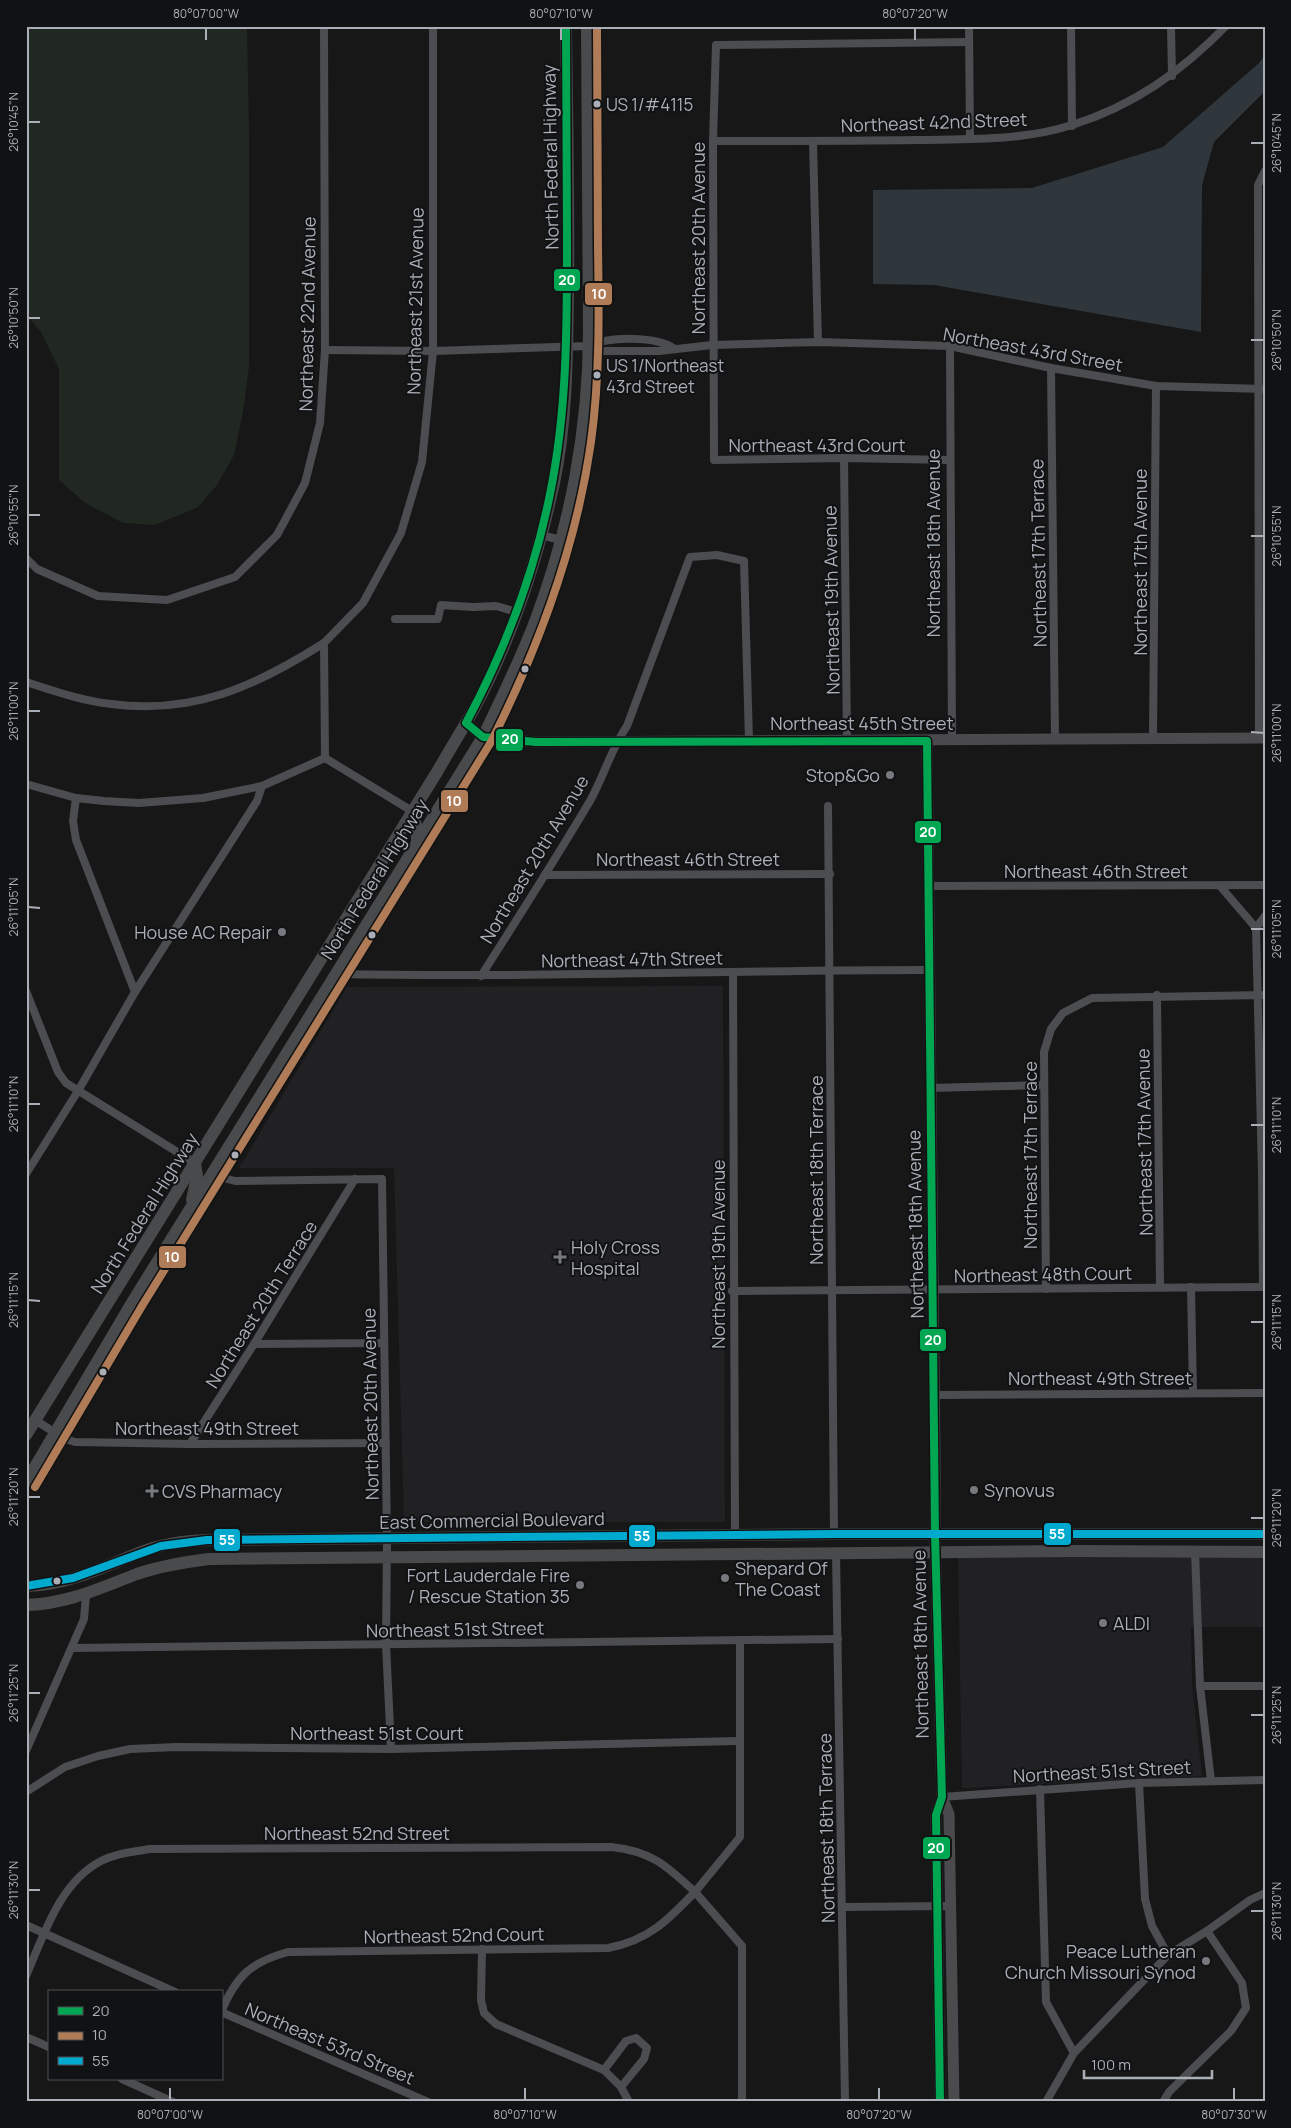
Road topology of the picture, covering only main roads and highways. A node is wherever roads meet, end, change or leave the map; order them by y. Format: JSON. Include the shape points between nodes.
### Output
{"nodes":[{"id":1,"x":566,"y":26,"type":"edge"},
{"id":2,"x":587,"y":26,"type":"edge"},
{"id":3,"x":568,"y":174,"type":"junction"},
{"id":4,"x":588,"y":193,"type":"junction"},
{"id":5,"x":412,"y":811,"type":"junction"},
{"id":6,"x":417,"y":844,"type":"junction"},
{"id":7,"x":216,"y":1130,"type":"junction"},
{"id":8,"x":195,"y":1163,"type":"junction"},
{"id":9,"x":212,"y":1175,"type":"junction"},
{"id":10,"x":190,"y":1210,"type":"junction"},
{"id":11,"x":128,"y":1271,"type":"junction"},
{"id":12,"x":133,"y":1301,"type":"junction"},
{"id":13,"x":26,"y":1435,"type":"edge"},
{"id":14,"x":26,"y":1482,"type":"edge"},
{"id":15,"x":1265,"y":1534,"type":"edge"},
{"id":16,"x":629,"y":1536,"type":"junction"},
{"id":17,"x":1265,"y":1552,"type":"edge"},
{"id":18,"x":597,"y":1555,"type":"junction"},
{"id":19,"x":26,"y":1586,"type":"edge"},
{"id":20,"x":26,"y":1604,"type":"edge"}],
"edges":[{"from":1,"to":3,"type":"main road","name":"North Federal Highway"},
{"from":2,"to":4,"type":"main road","name":"North Federal Highway"},
{"from":3,"to":4,"type":"main road","via":[[575,186]]},
{"from":3,"to":5,"type":"main road","name":"North Federal Highway","via":[[566,382],[559,449],[541,535],[517,612],[490,677]]},
{"from":4,"to":6,"type":"main road","name":"North Federal Highway","via":[[589,346],[580,449],[561,540],[536,619],[513,674],[483,737]]},
{"from":5,"to":6,"type":"main road"},
{"from":5,"to":7,"type":"main road","name":"North Federal Highway"},
{"from":6,"to":9,"type":"main road","name":"North Federal Highway"},
{"from":7,"to":8,"type":"main road","name":"North Federal Highway"},
{"from":7,"to":9,"type":"main road","via":[[210,1164]]},
{"from":8,"to":10,"type":"main road","via":[[196,1182]]},
{"from":8,"to":11,"type":"main road","name":"North Federal Highway"},
{"from":9,"to":10,"type":"main road","name":"North Federal Highway"},
{"from":10,"to":12,"type":"main road","name":"North Federal Highway"},
{"from":11,"to":12,"type":"main road","via":[[134,1283]]},
{"from":11,"to":13,"type":"main road","name":"North Federal Highway"},
{"from":12,"to":14,"type":"main road","name":"North Federal Highway"},
{"from":15,"to":16,"type":"main road","name":"East Commercial Boulevard"},
{"from":16,"to":18,"type":"main road","via":[[619,1547]]},
{"from":16,"to":19,"type":"main road","name":"East Commercial Boulevard","via":[[187,1541],[148,1550],[84,1576]]},
{"from":17,"to":18,"type":"main road","name":"East Commercial Boulevard"},
{"from":18,"to":20,"type":"main road","name":"East Commercial Boulevard","via":[[208,1559],[177,1563],[139,1574],[86,1595]]}]}
